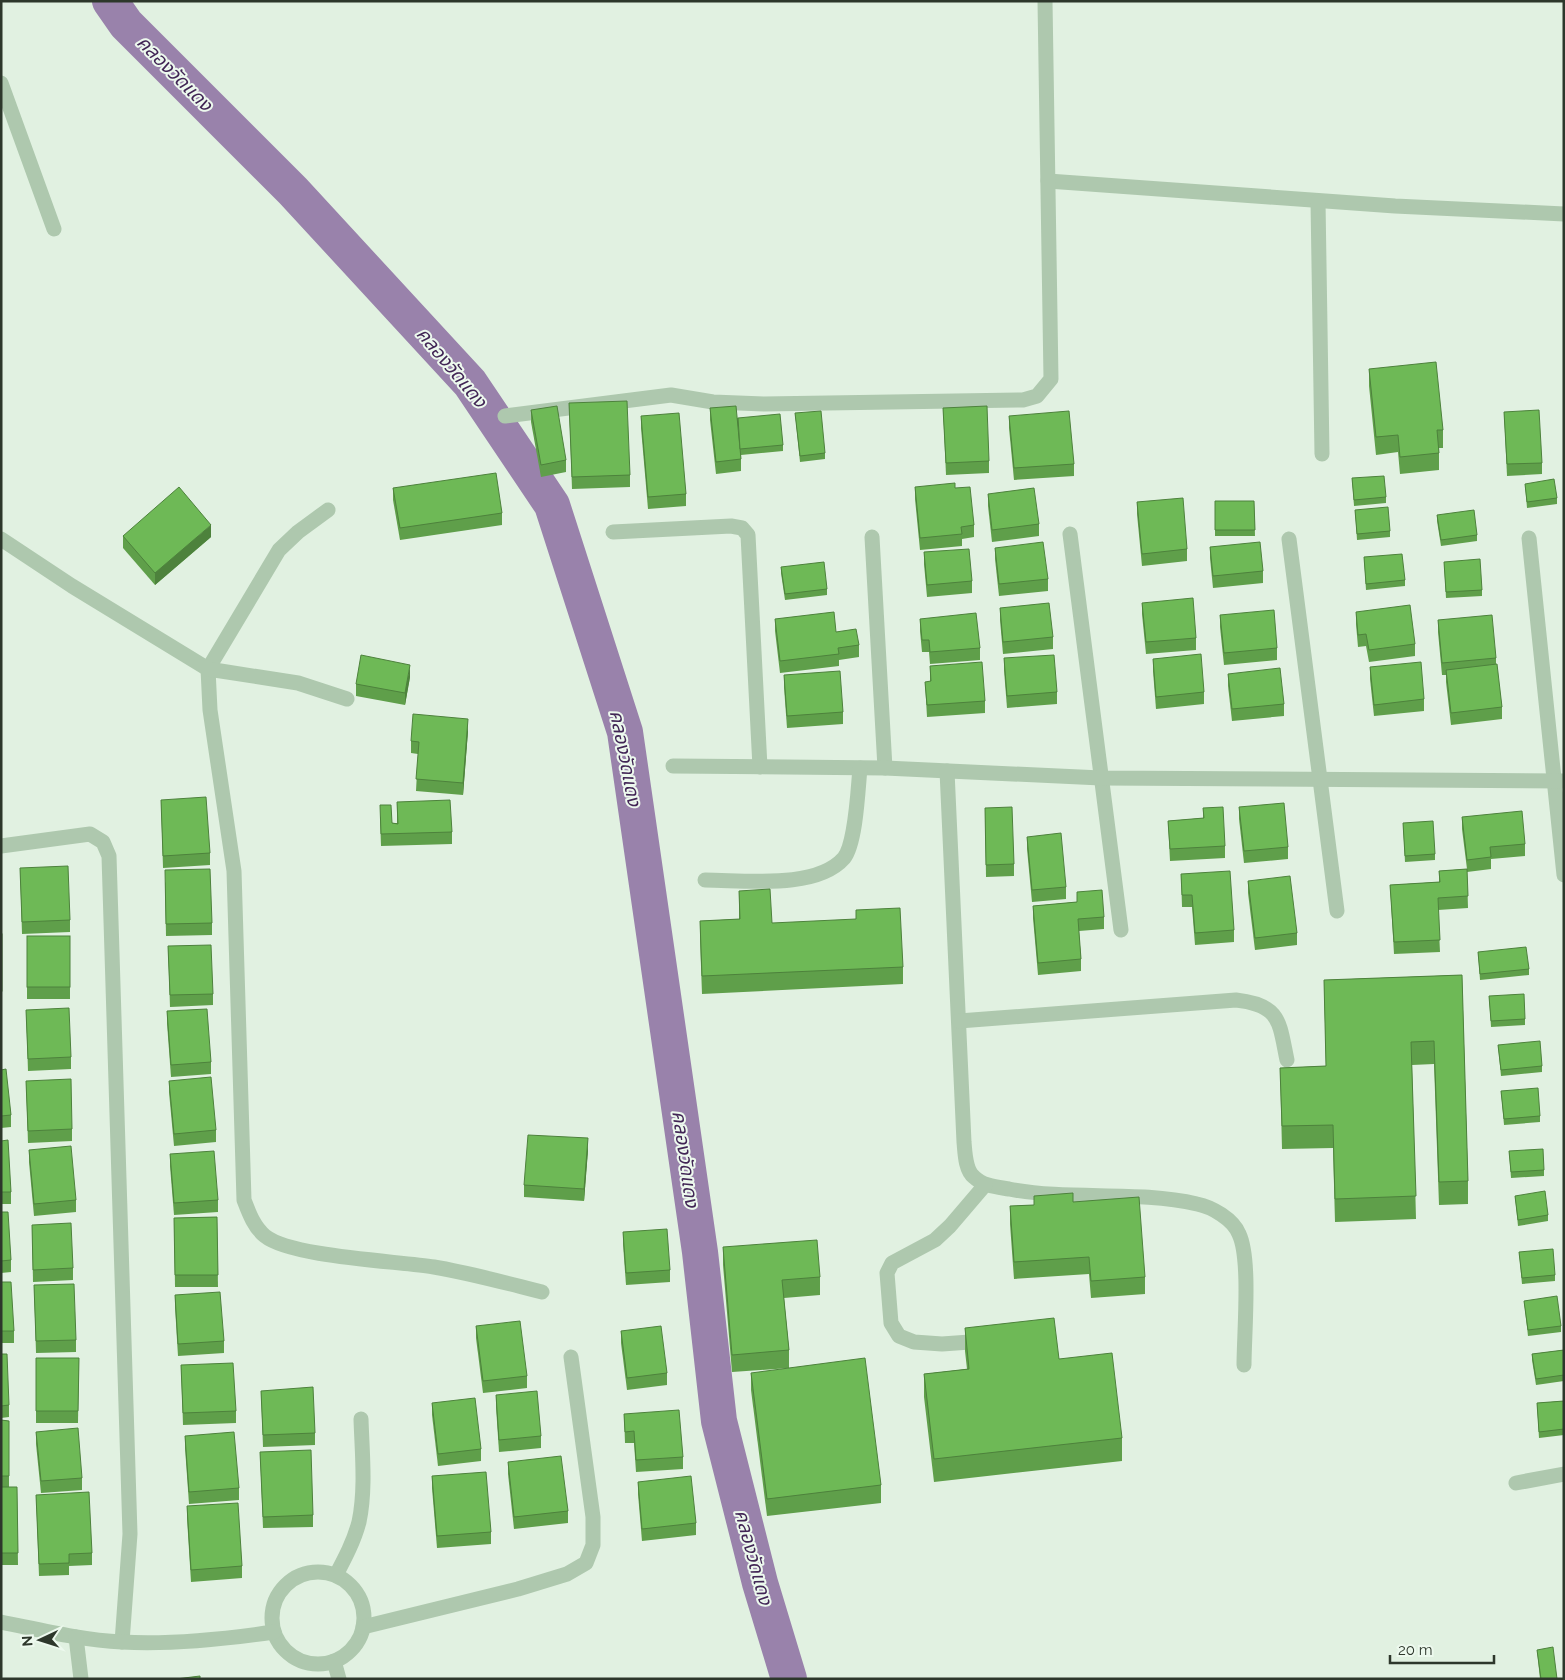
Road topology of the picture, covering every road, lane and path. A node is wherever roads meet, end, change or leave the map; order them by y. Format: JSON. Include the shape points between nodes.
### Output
{"nodes":[{"id":1,"x":1045,"y":1,"type":"edge"},
{"id":2,"x":1,"y":83,"type":"edge"},
{"id":3,"x":1048,"y":181,"type":"junction"},
{"id":4,"x":1318,"y":201,"type":"junction"},
{"id":5,"x":1564,"y":214,"type":"edge"},
{"id":6,"x":54,"y":229,"type":"dead end"},
{"id":7,"x":505,"y":416,"type":"dead end"},
{"id":8,"x":1322,"y":454,"type":"dead end"},
{"id":9,"x":328,"y":510,"type":"dead end"},
{"id":10,"x":613,"y":532,"type":"dead end"},
{"id":11,"x":1070,"y":534,"type":"dead end"},
{"id":12,"x":872,"y":537,"type":"dead end"},
{"id":13,"x":1529,"y":538,"type":"dead end"},
{"id":14,"x":1,"y":539,"type":"edge"},
{"id":15,"x":1289,"y":539,"type":"dead end"},
{"id":16,"x":208,"y":668,"type":"junction"},
{"id":17,"x":347,"y":699,"type":"dead end"},
{"id":18,"x":673,"y":766,"type":"dead end"},
{"id":19,"x":760,"y":767,"type":"junction"},
{"id":20,"x":860,"y":768,"type":"junction"},
{"id":21,"x":885,"y":768,"type":"junction"},
{"id":22,"x":947,"y":771,"type":"junction"},
{"id":23,"x":1101,"y":778,"type":"junction"},
{"id":24,"x":1320,"y":778,"type":"junction"},
{"id":25,"x":1559,"y":781,"type":"edge"},
{"id":26,"x":1,"y":846,"type":"edge"},
{"id":27,"x":1564,"y":875,"type":"edge"},
{"id":28,"x":705,"y":880,"type":"dead end"},
{"id":29,"x":1337,"y":910,"type":"dead end"},
{"id":30,"x":1121,"y":930,"type":"dead end"},
{"id":31,"x":959,"y":1021,"type":"junction"},
{"id":32,"x":1288,"y":1060,"type":"dead end"},
{"id":33,"x":985,"y":1185,"type":"junction"},
{"id":34,"x":542,"y":1292,"type":"dead end"},
{"id":35,"x":997,"y":1340,"type":"edge"},
{"id":36,"x":571,"y":1357,"type":"dead end"},
{"id":37,"x":1244,"y":1365,"type":"dead end"},
{"id":38,"x":361,"y":1419,"type":"dead end"},
{"id":39,"x":1564,"y":1474,"type":"edge"},
{"id":40,"x":1516,"y":1482,"type":"dead end"},
{"id":41,"x":336,"y":1575,"type":"junction"},
{"id":42,"x":1,"y":1622,"type":"edge"},
{"id":43,"x":363,"y":1627,"type":"junction"},
{"id":44,"x":274,"y":1632,"type":"junction"},
{"id":45,"x":76,"y":1637,"type":"junction"},
{"id":46,"x":122,"y":1642,"type":"junction"},
{"id":47,"x":334,"y":1661,"type":"junction"},
{"id":48,"x":81,"y":1679,"type":"edge"},
{"id":49,"x":340,"y":1679,"type":"edge"}],
"edges":[{"from":1,"to":3,"type":"street"},
{"from":2,"to":6,"type":"street"},
{"from":3,"to":4,"type":"street"},
{"from":3,"to":7,"type":"street","via":[[1051,379],[1037,396],[1023,400],[764,404],[714,402],[671,395]]},
{"from":4,"to":5,"type":"street"},
{"from":4,"to":8,"type":"street"},
{"from":9,"to":16,"type":"street","via":[[280,550]]},
{"from":10,"to":19,"type":"street","via":[[731,526],[742,528],[748,534]]},
{"from":11,"to":23,"type":"street"},
{"from":12,"to":21,"type":"street"},
{"from":13,"to":25,"type":"street"},
{"from":14,"to":16,"type":"street"},
{"from":15,"to":24,"type":"street"},
{"from":16,"to":17,"type":"street","via":[[298,682]]},
{"from":16,"to":34,"type":"street","via":[[210,710],[234,870],[242,1168],[244,1200],[252,1220],[266,1237],[286,1246],[433,1267]]},
{"from":18,"to":19,"type":"street"},
{"from":19,"to":20,"type":"street"},
{"from":20,"to":21,"type":"street"},
{"from":20,"to":28,"type":"street","via":[[857,817],[845,856],[825,872],[795,880]]},
{"from":21,"to":22,"type":"street"},
{"from":22,"to":23,"type":"street"},
{"from":22,"to":31,"type":"street"},
{"from":23,"to":24,"type":"street"},
{"from":23,"to":30,"type":"street"},
{"from":24,"to":25,"type":"street"},
{"from":24,"to":29,"type":"street"},
{"from":25,"to":27,"type":"street"},
{"from":26,"to":46,"type":"street","via":[[90,834],[103,842],[110,856],[130,1534]]},
{"from":31,"to":32,"type":"street","via":[[1236,1000],[1255,1002],[1269,1009],[1278,1022]]},
{"from":31,"to":33,"type":"street","via":[[967,1163],[972,1176]]},
{"from":33,"to":35,"type":"street","via":[[935,1240],[892,1263],[887,1273],[891,1323],[899,1336],[914,1342],[942,1344]]},
{"from":33,"to":37,"type":"street","via":[[1024,1192],[1199,1204],[1223,1215],[1239,1232],[1245,1253]]},
{"from":36,"to":43,"type":"street","via":[[593,1517],[593,1545],[586,1563],[567,1574],[518,1589]]},
{"from":38,"to":41,"type":"street","via":[[359,1522]]},
{"from":39,"to":40,"type":"street"},
{"from":41,"to":43,"type":"street","via":[[358,1596],[363,1611]]},
{"from":41,"to":44,"type":"street","via":[[309,1572],[287,1584],[273,1607]]},
{"from":42,"to":45,"type":"street"},
{"from":43,"to":47,"type":"street","via":[[347,1653]]},
{"from":44,"to":46,"type":"street","via":[[196,1640]]},
{"from":44,"to":47,"type":"street","via":[[281,1646],[298,1659],[319,1664]]},
{"from":45,"to":46,"type":"street"},
{"from":45,"to":48,"type":"street"},
{"from":47,"to":49,"type":"street"}]}
